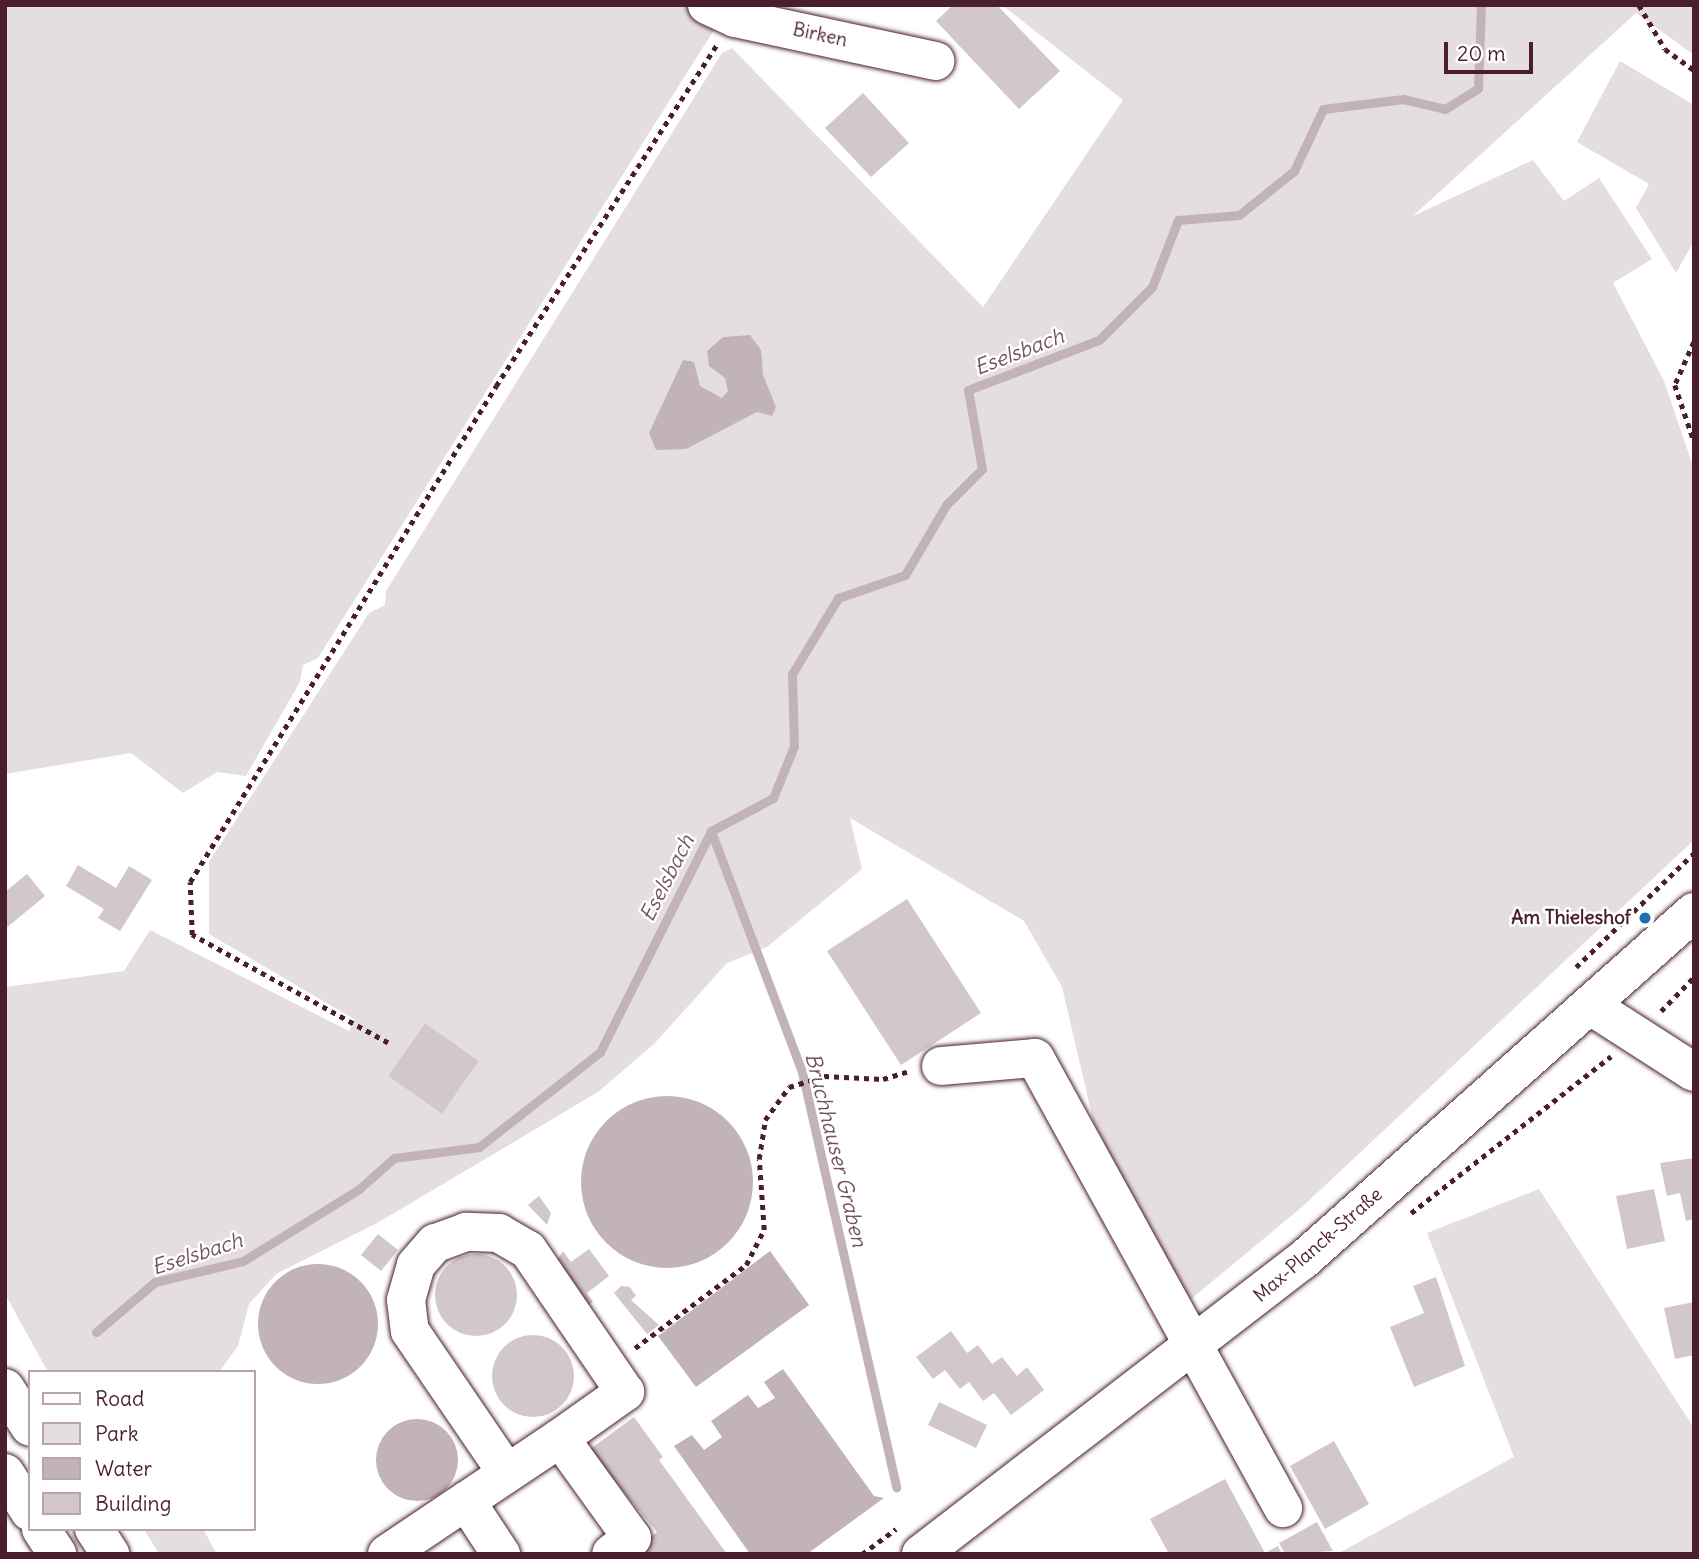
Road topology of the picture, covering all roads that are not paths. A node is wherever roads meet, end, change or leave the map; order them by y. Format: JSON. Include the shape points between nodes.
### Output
{"nodes":[{"id":1,"x":721,"y":12,"type":"edge"},
{"id":2,"x":935,"y":61,"type":"dead end"},
{"id":3,"x":1694,"y":912,"type":"edge"},
{"id":4,"x":1591,"y":1006,"type":"junction"},
{"id":5,"x":941,"y":1066,"type":"road end"},
{"id":6,"x":1694,"y":1072,"type":"edge"},
{"id":7,"x":1195,"y":1349,"type":"junction"},
{"id":8,"x":5,"y":1388,"type":"edge"},
{"id":9,"x":28,"y":1424,"type":"edge"},
{"id":10,"x":560,"y":1438,"type":"junction"},
{"id":11,"x":5,"y":1473,"type":"edge"},
{"id":12,"x":507,"y":1473,"type":"junction"},
{"id":13,"x":466,"y":1501,"type":"junction"},
{"id":14,"x":28,"y":1508,"type":"edge"},
{"id":15,"x":1283,"y":1508,"type":"dead end"},
{"id":16,"x":42,"y":1531,"type":"edge"},
{"id":17,"x":95,"y":1531,"type":"edge"},
{"id":18,"x":912,"y":1539,"type":"edge"},
{"id":19,"x":57,"y":1554,"type":"edge"},
{"id":20,"x":110,"y":1554,"type":"edge"},
{"id":21,"x":387,"y":1554,"type":"edge"},
{"id":22,"x":501,"y":1554,"type":"edge"},
{"id":23,"x":611,"y":1554,"type":"edge"}],
"edges":[{"from":1,"to":2,"type":"main road","name":"Birken"},
{"from":3,"to":4,"type":"main road","name":"Max-Planck-Straße"},
{"from":4,"to":6,"type":"main road"},
{"from":4,"to":7,"type":"main road","name":"Max-Planck-Straße"},
{"from":5,"to":7,"type":"main road","via":[[1035,1058]]},
{"from":7,"to":15,"type":"main road"},
{"from":7,"to":18,"type":"main road","name":"Max-Planck-Straße"},
{"from":8,"to":9,"type":"main road"},
{"from":10,"to":12,"type":"main road"},
{"from":10,"to":12,"type":"main road","via":[[625,1392],[528,1250],[499,1233],[466,1232],[435,1243],[416,1265],[406,1300],[410,1331]]},
{"from":10,"to":23,"type":"main road","via":[[632,1538]]},
{"from":11,"to":14,"type":"main road"},
{"from":12,"to":13,"type":"main road"},
{"from":13,"to":21,"type":"main road"},
{"from":13,"to":22,"type":"main road"},
{"from":16,"to":19,"type":"main road"},
{"from":17,"to":20,"type":"main road"}]}
